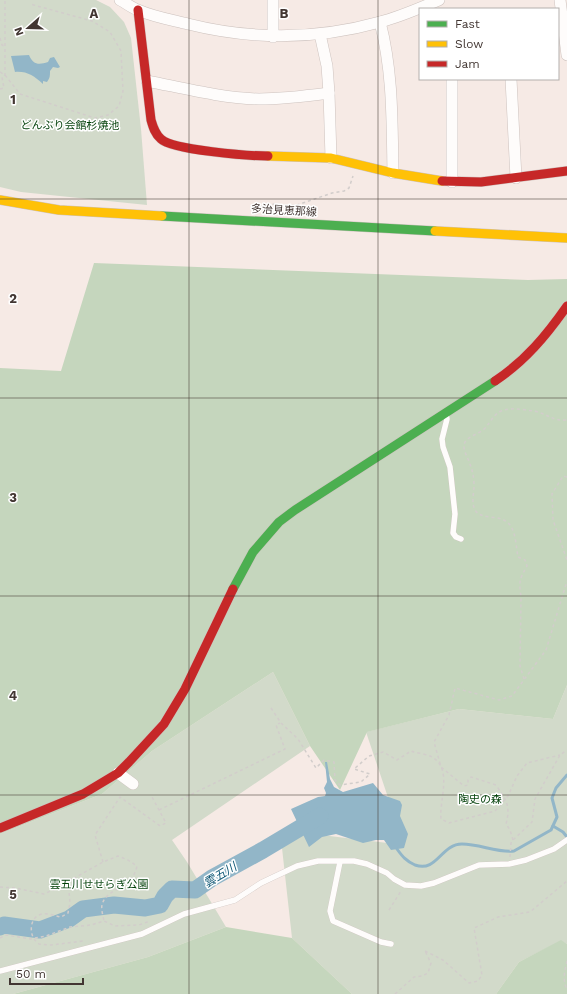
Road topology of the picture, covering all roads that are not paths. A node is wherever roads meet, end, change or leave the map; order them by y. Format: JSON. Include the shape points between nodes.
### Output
{"nodes":[{"id":1,"x":120,"y":0,"type":"edge"},
{"id":2,"x":273,"y":0,"type":"edge"},
{"id":3,"x":560,"y":0,"type":"edge"},
{"id":4,"x":438,"y":3,"type":"edge"},
{"id":5,"x":423,"y":8,"type":"edge"},
{"id":6,"x":419,"y":9,"type":"edge"},
{"id":7,"x":138,"y":10,"type":"junction"},
{"id":8,"x":380,"y":22,"type":"junction"},
{"id":9,"x":563,"y":23,"type":"edge"},
{"id":10,"x":320,"y":34,"type":"junction"},
{"id":11,"x":273,"y":37,"type":"junction"},
{"id":12,"x":567,"y":54,"type":"edge"},
{"id":13,"x":452,"y":80,"type":"edge"},
{"id":14,"x":511,"y":80,"type":"edge"},
{"id":15,"x":147,"y":81,"type":"junction"},
{"id":16,"x":329,"y":93,"type":"junction"},
{"id":17,"x":331,"y":158,"type":"junction"},
{"id":18,"x":567,"y":171,"type":"edge"},
{"id":19,"x":393,"y":173,"type":"junction"},
{"id":20,"x":516,"y":178,"type":"junction"},
{"id":21,"x":452,"y":182,"type":"junction"},
{"id":22,"x":0,"y":200,"type":"edge"},
{"id":23,"x":567,"y":238,"type":"edge"},
{"id":24,"x":567,"y":306,"type":"edge"},
{"id":25,"x":446,"y":413,"type":"junction"},
{"id":26,"x":461,"y":539,"type":"dead end"},
{"id":27,"x":118,"y":773,"type":"junction"},
{"id":28,"x":133,"y":784,"type":"dead end"},
{"id":29,"x":0,"y":828,"type":"edge"},
{"id":30,"x":565,"y":842,"type":"edge"},
{"id":31,"x":340,"y":862,"type":"junction"},
{"id":32,"x":391,"y":944,"type":"dead end"},
{"id":33,"x":0,"y":971,"type":"edge"}],
"edges":[{"from":1,"to":7,"type":"street"},
{"from":2,"to":11,"type":"street"},
{"from":3,"to":9,"type":"street"},
{"from":4,"to":5,"type":"street"},
{"from":6,"to":8,"type":"street"},
{"from":7,"to":11,"type":"street","via":[[201,27]]},
{"from":7,"to":15,"type":"street"},
{"from":8,"to":10,"type":"street"},
{"from":8,"to":19,"type":"street","via":[[386,45],[392,92]]},
{"from":9,"to":12,"type":"street"},
{"from":10,"to":11,"type":"street"},
{"from":10,"to":16,"type":"street","via":[[327,66]]},
{"from":13,"to":21,"type":"street"},
{"from":14,"to":20,"type":"street"},
{"from":15,"to":16,"type":"street","via":[[202,92],[259,99]]},
{"from":15,"to":17,"type":"street","via":[[153,127],[160,139],[166,143],[255,156]]},
{"from":16,"to":17,"type":"street"},
{"from":17,"to":19,"type":"street"},
{"from":18,"to":20,"type":"street"},
{"from":19,"to":21,"type":"street"},
{"from":20,"to":21,"type":"street"},
{"from":22,"to":23,"type":"street","name":"多治見恵那線","via":[[59,210]]},
{"from":24,"to":25,"type":"street","via":[[542,342],[525,360]]},
{"from":25,"to":26,"type":"lane","via":[[442,438],[450,467],[455,514],[453,533],[456,538]]},
{"from":25,"to":27,"type":"street","via":[[295,510],[267,535],[253,552],[227,599],[185,689],[164,724]]},
{"from":27,"to":28,"type":"street"},
{"from":27,"to":29,"type":"street","via":[[83,794]]},
{"from":30,"to":31,"type":"lane","via":[[554,849],[510,864],[479,865],[421,886],[405,885],[387,872],[367,864],[354,861]]},
{"from":31,"to":32,"type":"lane","via":[[330,910],[333,921]]},
{"from":31,"to":33,"type":"lane","via":[[318,861],[297,866],[261,883],[235,900],[184,914],[142,934]]}]}
